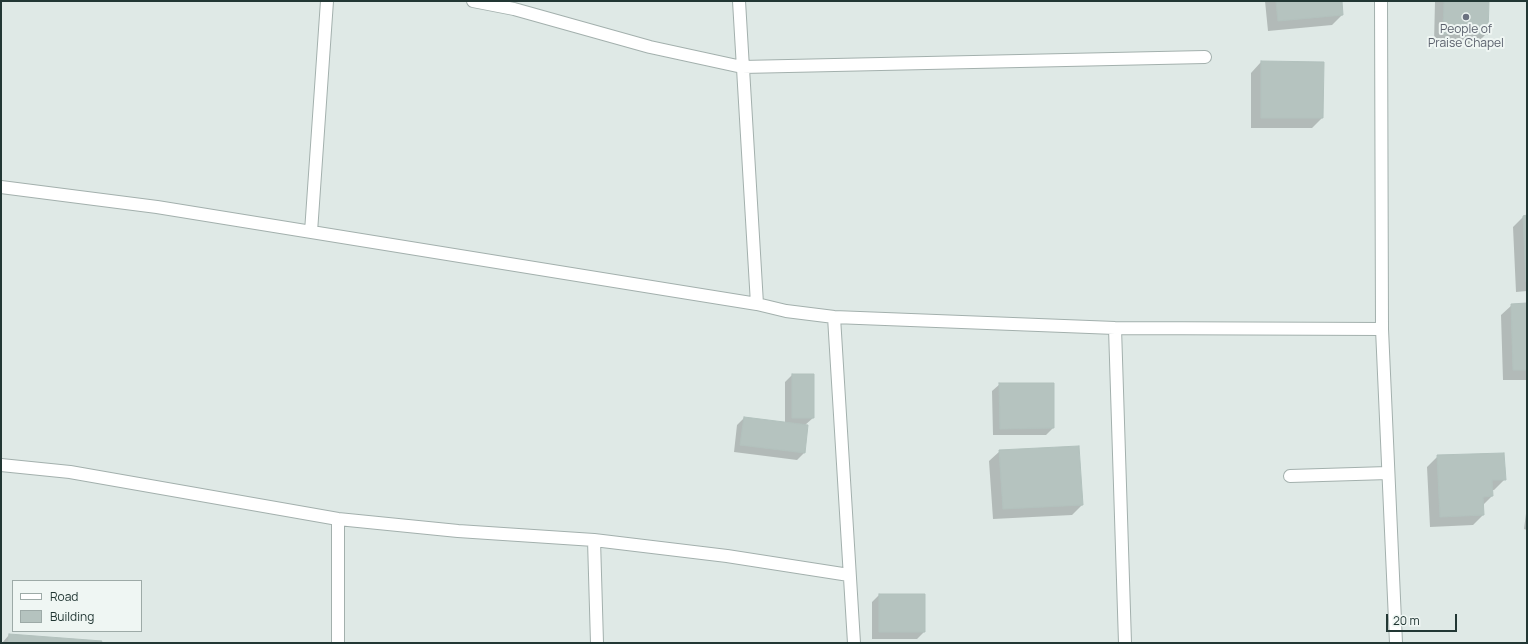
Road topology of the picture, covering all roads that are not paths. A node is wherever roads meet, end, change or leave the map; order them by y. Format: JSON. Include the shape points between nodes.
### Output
{"nodes":[{"id":1,"x":327,"y":1,"type":"edge"},
{"id":2,"x":473,"y":1,"type":"edge"},
{"id":3,"x":738,"y":1,"type":"edge"},
{"id":4,"x":1381,"y":1,"type":"edge"},
{"id":5,"x":1205,"y":57,"type":"dead end"},
{"id":6,"x":742,"y":67,"type":"junction"},
{"id":7,"x":1,"y":187,"type":"edge"},
{"id":8,"x":311,"y":232,"type":"junction"},
{"id":9,"x":757,"y":304,"type":"junction"},
{"id":10,"x":834,"y":317,"type":"junction"},
{"id":11,"x":1115,"y":328,"type":"junction"},
{"id":12,"x":1382,"y":329,"type":"junction"},
{"id":13,"x":1,"y":465,"type":"edge"},
{"id":14,"x":1388,"y":473,"type":"junction"},
{"id":15,"x":1290,"y":476,"type":"dead end"},
{"id":16,"x":338,"y":518,"type":"junction"},
{"id":17,"x":594,"y":540,"type":"junction"},
{"id":18,"x":849,"y":575,"type":"junction"},
{"id":19,"x":338,"y":643,"type":"edge"},
{"id":20,"x":597,"y":643,"type":"edge"},
{"id":21,"x":854,"y":643,"type":"edge"},
{"id":22,"x":1125,"y":643,"type":"edge"},
{"id":23,"x":1396,"y":643,"type":"edge"}],
"edges":[{"from":1,"to":8,"type":"street"},
{"from":2,"to":6,"type":"street","via":[[514,9],[650,47]]},
{"from":3,"to":6,"type":"street"},
{"from":4,"to":12,"type":"street"},
{"from":5,"to":6,"type":"street"},
{"from":6,"to":9,"type":"street"},
{"from":7,"to":8,"type":"street","via":[[157,207]]},
{"from":8,"to":9,"type":"street"},
{"from":9,"to":10,"type":"street","via":[[786,311]]},
{"from":10,"to":11,"type":"street"},
{"from":10,"to":18,"type":"street"},
{"from":11,"to":12,"type":"street"},
{"from":11,"to":22,"type":"street"},
{"from":12,"to":14,"type":"street"},
{"from":13,"to":16,"type":"street","via":[[70,472]]},
{"from":14,"to":15,"type":"street"},
{"from":14,"to":23,"type":"street"},
{"from":16,"to":17,"type":"street","via":[[458,531]]},
{"from":16,"to":19,"type":"street"},
{"from":17,"to":18,"type":"street","via":[[726,556]]},
{"from":17,"to":20,"type":"street"},
{"from":18,"to":21,"type":"street"}]}
